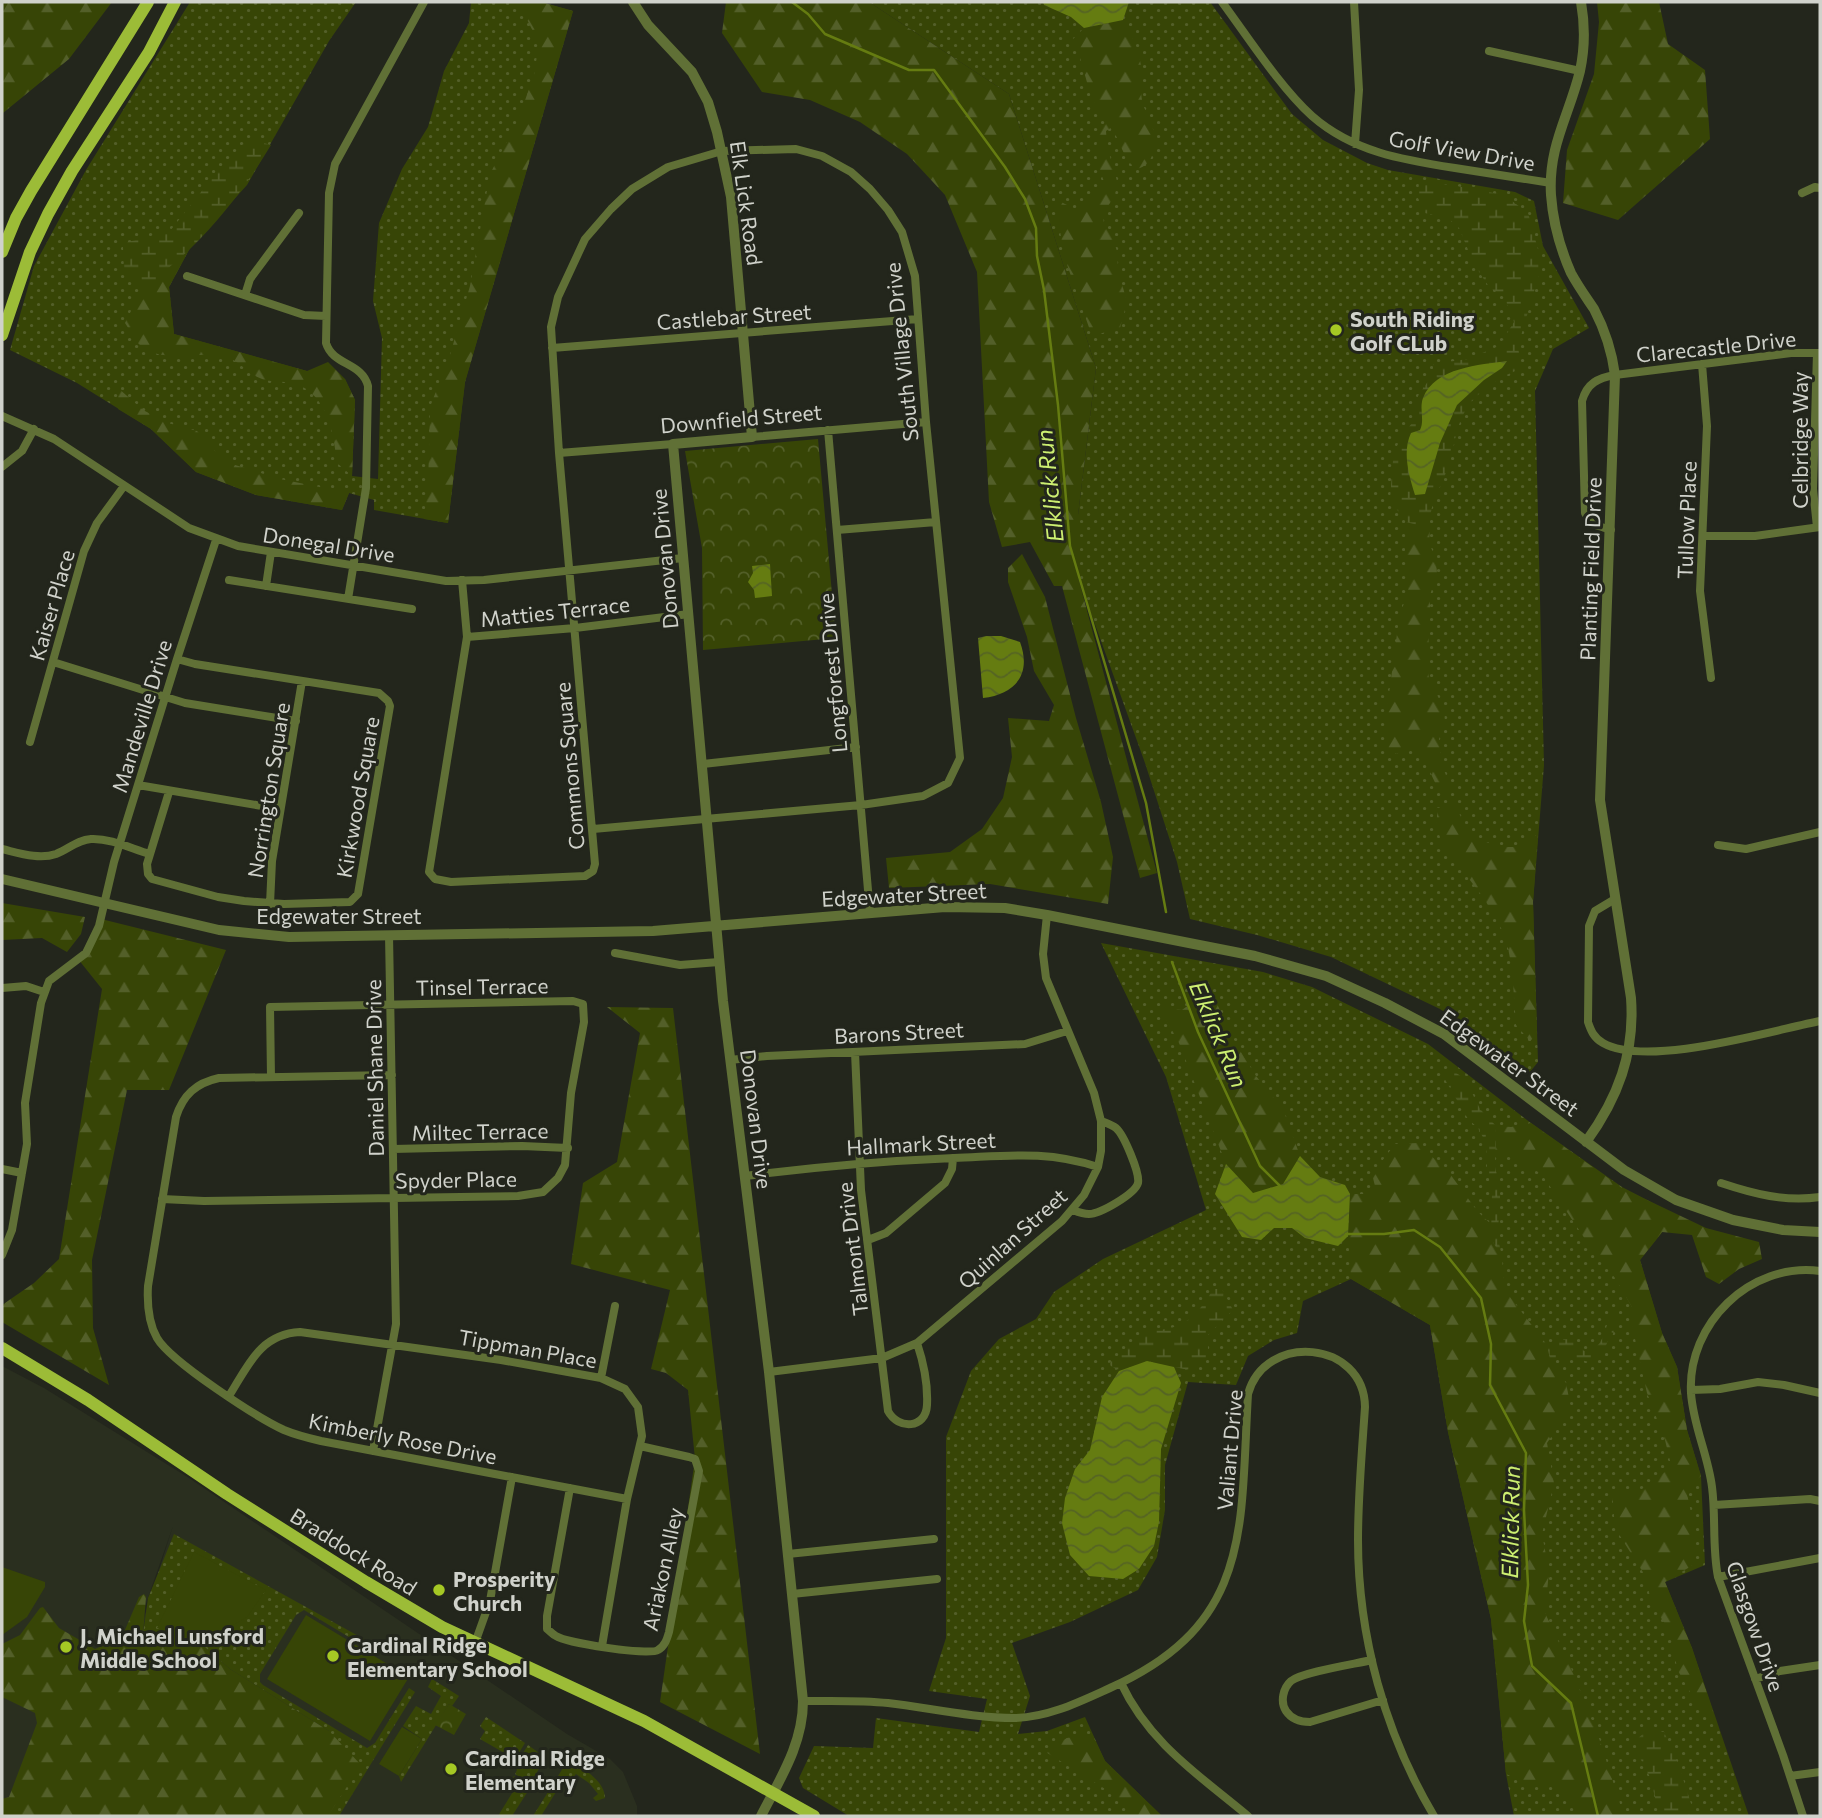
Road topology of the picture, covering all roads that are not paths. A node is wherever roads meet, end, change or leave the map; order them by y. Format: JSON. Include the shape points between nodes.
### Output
{"nodes":[{"id":1,"x":148,"y":2,"type":"edge"},
{"id":2,"x":175,"y":2,"type":"edge"},
{"id":3,"x":424,"y":2,"type":"edge"},
{"id":4,"x":634,"y":2,"type":"edge"},
{"id":5,"x":1222,"y":2,"type":"edge"},
{"id":6,"x":1354,"y":2,"type":"edge"},
{"id":7,"x":1581,"y":2,"type":"edge"},
{"id":8,"x":1489,"y":51,"type":"dead end"},
{"id":9,"x":1580,"y":71,"type":"junction"},
{"id":10,"x":1355,"y":144,"type":"junction"},
{"id":11,"x":722,"y":151,"type":"junction"},
{"id":12,"x":1551,"y":183,"type":"junction"},
{"id":13,"x":1820,"y":188,"type":"edge"},
{"id":14,"x":1802,"y":193,"type":"dead end"},
{"id":15,"x":299,"y":213,"type":"dead end"},
{"id":16,"x":2,"y":252,"type":"edge"},
{"id":17,"x":187,"y":276,"type":"dead end"},
{"id":18,"x":245,"y":295,"type":"junction"},
{"id":19,"x":326,"y":316,"type":"junction"},
{"id":20,"x":918,"y":319,"type":"junction"},
{"id":21,"x":743,"y":332,"type":"junction"},
{"id":22,"x":2,"y":335,"type":"edge"},
{"id":23,"x":552,"y":348,"type":"junction"},
{"id":24,"x":1818,"y":353,"type":"edge"},
{"id":25,"x":1702,"y":364,"type":"junction"},
{"id":26,"x":1615,"y":375,"type":"junction"},
{"id":27,"x":2,"y":416,"type":"edge"},
{"id":28,"x":926,"y":422,"type":"junction"},
{"id":29,"x":34,"y":429,"type":"junction"},
{"id":30,"x":828,"y":430,"type":"junction"},
{"id":31,"x":752,"y":437,"type":"junction"},
{"id":32,"x":673,"y":444,"type":"junction"},
{"id":33,"x":559,"y":453,"type":"junction"},
{"id":34,"x":2,"y":467,"type":"edge"},
{"id":35,"x":124,"y":486,"type":"junction"},
{"id":36,"x":936,"y":522,"type":"junction"},
{"id":37,"x":1819,"y":527,"type":"edge"},
{"id":38,"x":836,"y":530,"type":"junction"},
{"id":39,"x":1611,"y":530,"type":"junction"},
{"id":40,"x":1704,"y":536,"type":"junction"},
{"id":41,"x":216,"y":540,"type":"junction"},
{"id":42,"x":271,"y":552,"type":"junction"},
{"id":43,"x":683,"y":558,"type":"junction"},
{"id":44,"x":353,"y":566,"type":"junction"},
{"id":45,"x":570,"y":571,"type":"junction"},
{"id":46,"x":229,"y":580,"type":"dead end"},
{"id":47,"x":462,"y":580,"type":"junction"},
{"id":48,"x":266,"y":586,"type":"junction"},
{"id":49,"x":348,"y":598,"type":"junction"},
{"id":50,"x":412,"y":609,"type":"dead end"},
{"id":51,"x":688,"y":614,"type":"junction"},
{"id":52,"x":575,"y":628,"type":"junction"},
{"id":53,"x":467,"y":637,"type":"junction"},
{"id":54,"x":177,"y":659,"type":"junction"},
{"id":55,"x":53,"y":662,"type":"junction"},
{"id":56,"x":1711,"y":678,"type":"dead end"},
{"id":57,"x":302,"y":681,"type":"junction"},
{"id":58,"x":165,"y":697,"type":"junction"},
{"id":59,"x":296,"y":721,"type":"junction"},
{"id":60,"x":30,"y":742,"type":"dead end"},
{"id":61,"x":856,"y":747,"type":"junction"},
{"id":62,"x":703,"y":764,"type":"junction"},
{"id":63,"x":138,"y":785,"type":"junction"},
{"id":64,"x":169,"y":792,"type":"junction"},
{"id":65,"x":861,"y":805,"type":"junction"},
{"id":66,"x":281,"y":809,"type":"junction"},
{"id":67,"x":707,"y":818,"type":"junction"},
{"id":68,"x":593,"y":829,"type":"junction"},
{"id":69,"x":1820,"y":832,"type":"edge"},
{"id":70,"x":120,"y":845,"type":"junction"},
{"id":71,"x":1718,"y":845,"type":"dead end"},
{"id":72,"x":2,"y":849,"type":"edge"},
{"id":73,"x":150,"y":854,"type":"junction"},
{"id":74,"x":2,"y":878,"type":"edge"},
{"id":75,"x":1615,"y":899,"type":"junction"},
{"id":76,"x":104,"y":903,"type":"junction"},
{"id":77,"x":270,"y":904,"type":"junction"},
{"id":78,"x":870,"y":913,"type":"junction"},
{"id":79,"x":1047,"y":915,"type":"junction"},
{"id":80,"x":716,"y":926,"type":"junction"},
{"id":81,"x":389,"y":935,"type":"junction"},
{"id":82,"x":615,"y":953,"type":"dead end"},
{"id":83,"x":719,"y":962,"type":"junction"},
{"id":84,"x":2,"y":988,"type":"edge"},
{"id":85,"x":44,"y":992,"type":"junction"},
{"id":86,"x":573,"y":1001,"type":"joint"},
{"id":87,"x":391,"y":1005,"type":"junction"},
{"id":88,"x":1820,"y":1021,"type":"edge"},
{"id":89,"x":1068,"y":1031,"type":"junction"},
{"id":90,"x":1629,"y":1049,"type":"junction"},
{"id":91,"x":855,"y":1052,"type":"junction"},
{"id":92,"x":730,"y":1060,"type":"junction"},
{"id":93,"x":392,"y":1074,"type":"junction"},
{"id":94,"x":271,"y":1077,"type":"junction"},
{"id":95,"x":1101,"y":1121,"type":"junction"},
{"id":96,"x":1586,"y":1142,"type":"junction"},
{"id":97,"x":568,"y":1147,"type":"junction"},
{"id":98,"x":393,"y":1149,"type":"junction"},
{"id":99,"x":954,"y":1158,"type":"junction"},
{"id":100,"x":860,"y":1163,"type":"junction"},
{"id":101,"x":1098,"y":1167,"type":"junction"},
{"id":102,"x":2,"y":1168,"type":"edge"},
{"id":103,"x":22,"y":1173,"type":"junction"},
{"id":104,"x":744,"y":1176,"type":"junction"},
{"id":105,"x":1721,"y":1182,"type":"dead end"},
{"id":106,"x":394,"y":1198,"type":"junction"},
{"id":107,"x":1820,"y":1198,"type":"edge"},
{"id":108,"x":162,"y":1199,"type":"junction"},
{"id":109,"x":1073,"y":1210,"type":"junction"},
{"id":110,"x":1820,"y":1233,"type":"edge"},
{"id":111,"x":867,"y":1240,"type":"junction"},
{"id":112,"x":2,"y":1255,"type":"edge"},
{"id":113,"x":1820,"y":1271,"type":"edge"},
{"id":114,"x":615,"y":1306,"type":"dead end"},
{"id":115,"x":917,"y":1343,"type":"junction"},
{"id":116,"x":393,"y":1344,"type":"junction"},
{"id":117,"x":2,"y":1348,"type":"edge"},
{"id":118,"x":882,"y":1358,"type":"junction"},
{"id":119,"x":769,"y":1372,"type":"junction"},
{"id":120,"x":601,"y":1378,"type":"junction"},
{"id":121,"x":1691,"y":1390,"type":"junction"},
{"id":122,"x":1820,"y":1393,"type":"edge"},
{"id":123,"x":229,"y":1396,"type":"junction"},
{"id":124,"x":640,"y":1446,"type":"junction"},
{"id":125,"x":373,"y":1451,"type":"junction"},
{"id":126,"x":512,"y":1477,"type":"junction"},
{"id":127,"x":570,"y":1488,"type":"junction"},
{"id":128,"x":627,"y":1499,"type":"junction"},
{"id":129,"x":1820,"y":1501,"type":"edge"},
{"id":130,"x":1714,"y":1505,"type":"junction"},
{"id":131,"x":934,"y":1539,"type":"dead end"},
{"id":132,"x":788,"y":1554,"type":"junction"},
{"id":133,"x":1820,"y":1558,"type":"edge"},
{"id":134,"x":1718,"y":1577,"type":"junction"},
{"id":135,"x":937,"y":1579,"type":"dead end"},
{"id":136,"x":792,"y":1594,"type":"junction"},
{"id":137,"x":475,"y":1643,"type":"junction"},
{"id":138,"x":602,"y":1646,"type":"junction"},
{"id":139,"x":1372,"y":1660,"type":"junction"},
{"id":140,"x":1820,"y":1665,"type":"edge"},
{"id":141,"x":1755,"y":1679,"type":"junction"},
{"id":142,"x":1121,"y":1683,"type":"junction"},
{"id":143,"x":1383,"y":1700,"type":"junction"},
{"id":144,"x":803,"y":1701,"type":"junction"},
{"id":145,"x":1820,"y":1772,"type":"edge"},
{"id":146,"x":1790,"y":1776,"type":"junction"},
{"id":147,"x":773,"y":1792,"type":"junction"},
{"id":148,"x":761,"y":1816,"type":"edge"},
{"id":149,"x":814,"y":1816,"type":"edge"},
{"id":150,"x":1248,"y":1816,"type":"edge"},
{"id":151,"x":1434,"y":1816,"type":"edge"},
{"id":152,"x":1803,"y":1816,"type":"edge"}],
"edges":[{"from":1,"to":16,"type":"main road","via":[[31,191]]},
{"from":2,"to":22,"type":"main road","via":[[48,214]]},
{"from":3,"to":19,"type":"street","via":[[335,164],[329,193]]},
{"from":4,"to":11,"type":"street","name":"Elk Lick Road","via":[[648,25],[692,72],[713,117]]},
{"from":5,"to":10,"type":"street","name":"Golf View Drive","via":[[1295,98],[1322,124]]},
{"from":6,"to":10,"type":"street","via":[[1359,90]]},
{"from":7,"to":9,"type":"street","name":"Planting Field Drive"},
{"from":8,"to":9,"type":"street"},
{"from":9,"to":12,"type":"street","name":"Planting Field Drive","via":[[1556,141]]},
{"from":10,"to":12,"type":"street","name":"Golf View Drive","via":[[1403,160]]},
{"from":11,"to":20,"type":"street","name":"South Village Drive","via":[[796,149],[822,156],[851,172],[888,210],[901,232],[915,276]]},
{"from":11,"to":21,"type":"street","name":"Elk Lick Road","via":[[731,197]]},
{"from":11,"to":23,"type":"street","name":"South Village Drive","via":[[668,167],[632,189],[585,239],[558,297]]},
{"from":12,"to":26,"type":"street","name":"Planting Field Drive","via":[[1553,216],[1564,256],[1603,327]]},
{"from":13,"to":14,"type":"street"},
{"from":15,"to":18,"type":"street","via":[[250,279]]},
{"from":17,"to":18,"type":"street"},
{"from":18,"to":19,"type":"street","via":[[304,315]]},
{"from":19,"to":44,"type":"street","via":[[328,349],[337,360],[363,374],[368,386],[366,488]]},
{"from":20,"to":21,"type":"street","name":"Castlebar Street"},
{"from":20,"to":28,"type":"street","name":"South Village Drive"},
{"from":21,"to":23,"type":"street","name":"Castlebar Street"},
{"from":21,"to":31,"type":"street","name":"Elk Lick Road"},
{"from":23,"to":33,"type":"street","name":"South Village Drive"},
{"from":24,"to":25,"type":"street","name":"Clarecastle Drive"},
{"from":24,"to":37,"type":"street","name":"Celbridge Way","via":[[1813,489]]},
{"from":25,"to":26,"type":"street","name":"Clarecastle Drive"},
{"from":25,"to":40,"type":"street","name":"Tullow Place","via":[[1707,426]]},
{"from":26,"to":39,"type":"street","name":"Planting Field Drive"},
{"from":26,"to":39,"type":"street","via":[[1594,381],[1581,405],[1585,513],[1592,524]]},
{"from":27,"to":29,"type":"street","name":"Donegal Drive"},
{"from":28,"to":30,"type":"street","name":"Downfield Street"},
{"from":28,"to":36,"type":"street","name":"South Village Drive"},
{"from":29,"to":34,"type":"street","via":[[22,451]]},
{"from":29,"to":35,"type":"street","name":"Donegal Drive"},
{"from":30,"to":31,"type":"street","name":"Downfield Street"},
{"from":30,"to":38,"type":"street","name":"Longforest Drive"},
{"from":31,"to":32,"type":"street","name":"Downfield Street"},
{"from":32,"to":33,"type":"street","name":"Downfield Street"},
{"from":32,"to":43,"type":"street","name":"Donovan Drive"},
{"from":33,"to":45,"type":"street","name":"South Village Drive"},
{"from":35,"to":41,"type":"street","name":"Donegal Drive"},
{"from":35,"to":55,"type":"street","name":"Kaiser Place","via":[[90,536]]},
{"from":36,"to":38,"type":"street"},
{"from":36,"to":65,"type":"street","name":"South Village Drive","via":[[960,758],[948,783],[937,790]]},
{"from":37,"to":40,"type":"street","via":[[1755,536]]},
{"from":38,"to":61,"type":"street","name":"Longforest Drive"},
{"from":39,"to":75,"type":"street","name":"Planting Field Drive","via":[[1600,800]]},
{"from":40,"to":56,"type":"street","name":"Tullow Place","via":[[1700,591]]},
{"from":41,"to":42,"type":"street","name":"Donegal Drive"},
{"from":41,"to":54,"type":"street","name":"Mandeville Drive"},
{"from":42,"to":44,"type":"street","name":"Donegal Drive"},
{"from":42,"to":48,"type":"street"},
{"from":43,"to":45,"type":"street","name":"Donegal Drive"},
{"from":43,"to":51,"type":"street","name":"Donovan Drive"},
{"from":44,"to":47,"type":"street","name":"Donegal Drive"},
{"from":44,"to":49,"type":"street"},
{"from":45,"to":47,"type":"street","name":"Donegal Drive"},
{"from":45,"to":52,"type":"street","name":"Commons Square"},
{"from":46,"to":48,"type":"street"},
{"from":47,"to":53,"type":"street","name":"Commons Square"},
{"from":48,"to":49,"type":"street"},
{"from":49,"to":50,"type":"street"},
{"from":51,"to":52,"type":"street","name":"Matties Terrace"},
{"from":51,"to":62,"type":"street","name":"Donovan Drive"},
{"from":52,"to":53,"type":"street","name":"Matties Terrace"},
{"from":52,"to":68,"type":"street","name":"Commons Square"},
{"from":53,"to":68,"type":"street","name":"Commons Square","via":[[429,872],[435,879],[451,882],[585,876],[593,872],[595,864]]},
{"from":54,"to":57,"type":"street","name":"Kirkwood Square"},
{"from":54,"to":58,"type":"street","name":"Mandeville Drive"},
{"from":55,"to":58,"type":"street"},
{"from":55,"to":60,"type":"street","name":"Kaiser Place"},
{"from":57,"to":59,"type":"street","name":"Norrington Square"},
{"from":57,"to":77,"type":"street","name":"Kirkwood Square","via":[[379,694],[388,701],[389,710],[355,899]]},
{"from":58,"to":59,"type":"street"},
{"from":58,"to":63,"type":"street","name":"Mandeville Drive"},
{"from":59,"to":66,"type":"street","name":"Norrington Square"},
{"from":61,"to":62,"type":"street"},
{"from":61,"to":65,"type":"street","name":"Longforest Drive"},
{"from":62,"to":67,"type":"street","name":"Donovan Drive"},
{"from":63,"to":64,"type":"street"},
{"from":63,"to":70,"type":"street","name":"Mandeville Drive"},
{"from":64,"to":66,"type":"street"},
{"from":64,"to":73,"type":"street"},
{"from":65,"to":67,"type":"street","name":"South Village Drive"},
{"from":65,"to":78,"type":"street","name":"Longforest Drive"},
{"from":66,"to":77,"type":"street","name":"Norrington Square"},
{"from":67,"to":68,"type":"street","name":"South Village Drive"},
{"from":67,"to":80,"type":"street","name":"Donovan Drive"},
{"from":69,"to":71,"type":"street","via":[[1746,849]]},
{"from":70,"to":72,"type":"street","via":[[83,840],[46,856]]},
{"from":70,"to":73,"type":"street"},
{"from":70,"to":76,"type":"street","name":"Mandeville Drive"},
{"from":73,"to":77,"type":"street","name":"Kirkwood Square","via":[[148,874],[156,882]]},
{"from":74,"to":76,"type":"street","name":"Edgewater Street"},
{"from":75,"to":90,"type":"street","name":"Planting Field Drive","via":[[1631,998]]},
{"from":75,"to":90,"type":"street","via":[[1595,911],[1589,926],[1588,1022],[1600,1042]]},
{"from":76,"to":81,"type":"street","name":"Edgewater Street","via":[[245,934]]},
{"from":76,"to":85,"type":"street","name":"Mandeville Drive","via":[[86,953],[49,981]]},
{"from":78,"to":79,"type":"street","name":"Edgewater Street","via":[[972,906]]},
{"from":78,"to":80,"type":"street","name":"Edgewater Street"},
{"from":79,"to":89,"type":"street","name":"Quinlan Street","via":[[1045,972]]},
{"from":79,"to":96,"type":"street","name":"Edgewater Street","via":[[1255,956],[1351,987],[1444,1034]]},
{"from":80,"to":81,"type":"street","name":"Edgewater Street"},
{"from":80,"to":83,"type":"street","name":"Donovan Drive"},
{"from":81,"to":87,"type":"street","name":"Daniel Shane Drive"},
{"from":82,"to":83,"type":"street","via":[[680,965]]},
{"from":83,"to":92,"type":"street","name":"Donovan Drive"},
{"from":84,"to":85,"type":"street","via":[[26,986]]},
{"from":85,"to":103,"type":"street","via":[[25,1102],[27,1144]]},
{"from":86,"to":87,"type":"street","name":"Tinsel Terrace"},
{"from":86,"to":97,"type":"street","name":"Spyder Place","via":[[583,1004],[585,1011],[571,1093]]},
{"from":87,"to":93,"type":"street","name":"Daniel Shane Drive"},
{"from":87,"to":94,"type":"street","name":"Tinsel Terrace","via":[[270,1007]]},
{"from":88,"to":90,"type":"street","via":[[1676,1051]]},
{"from":89,"to":91,"type":"street","name":"Barons Street","via":[[1025,1044]]},
{"from":89,"to":95,"type":"street","name":"Quinlan Street"},
{"from":90,"to":96,"type":"street","name":"Planting Field Drive","via":[[1619,1087]]},
{"from":91,"to":92,"type":"street","name":"Barons Street"},
{"from":91,"to":100,"type":"street","name":"Talmont Drive"},
{"from":92,"to":104,"type":"street","name":"Donovan Drive"},
{"from":93,"to":94,"type":"street","name":"Kimberly Rose Drive"},
{"from":93,"to":98,"type":"street","name":"Daniel Shane Drive"},
{"from":94,"to":108,"type":"street","name":"Kimberly Rose Drive","via":[[219,1078],[195,1087],[176,1117]]},
{"from":95,"to":101,"type":"street","name":"Quinlan Street"},
{"from":95,"to":109,"type":"street","via":[[1121,1135],[1138,1174],[1136,1187],[1095,1213]]},
{"from":96,"to":110,"type":"street","name":"Edgewater Street","via":[[1676,1200],[1733,1220]]},
{"from":97,"to":98,"type":"street","name":"Miltec Terrace"},
{"from":97,"to":106,"type":"street","name":"Spyder Place","via":[[562,1172],[543,1192]]},
{"from":98,"to":106,"type":"street","name":"Daniel Shane Drive"},
{"from":99,"to":100,"type":"street","name":"Hallmark Street"},
{"from":99,"to":101,"type":"street","name":"Hallmark Street","via":[[1039,1154]]},
{"from":99,"to":111,"type":"street","via":[[945,1183],[886,1233]]},
{"from":100,"to":104,"type":"street","name":"Hallmark Street"},
{"from":100,"to":111,"type":"street","name":"Talmont Drive"},
{"from":101,"to":109,"type":"street","name":"Quinlan Street"},
{"from":102,"to":103,"type":"street"},
{"from":103,"to":112,"type":"street","via":[[12,1230]]},
{"from":104,"to":119,"type":"street","name":"Donovan Drive"},
{"from":105,"to":107,"type":"street","via":[[1771,1197]]},
{"from":106,"to":108,"type":"street","name":"Spyder Place"},
{"from":106,"to":116,"type":"street","name":"Daniel Shane Drive"},
{"from":108,"to":123,"type":"street","name":"Kimberly Rose Drive","via":[[147,1306],[156,1337],[165,1350]]},
{"from":109,"to":115,"type":"street","name":"Quinlan Street"},
{"from":111,"to":118,"type":"street","name":"Talmont Drive"},
{"from":113,"to":121,"type":"street","name":"Glasgow Drive","via":[[1772,1276],[1730,1300],[1700,1343]]},
{"from":114,"to":120,"type":"street"},
{"from":115,"to":118,"type":"street","name":"Quinlan Street"},
{"from":115,"to":118,"type":"street","name":"Talmont Drive","via":[[928,1407],[916,1423],[903,1425],[891,1416]]},
{"from":116,"to":120,"type":"street","name":"Tippman Place"},
{"from":116,"to":123,"type":"street","name":"Tippman Place","via":[[288,1333],[262,1346]]},
{"from":116,"to":125,"type":"street","name":"Daniel Shane Drive"},
{"from":117,"to":137,"type":"main road","name":"Braddock Road","via":[[89,1400],[366,1583]]},
{"from":118,"to":119,"type":"street","name":"Quinlan Street"},
{"from":119,"to":132,"type":"street","name":"Donovan Drive"},
{"from":120,"to":124,"type":"street","name":"Tippman Place","via":[[633,1398],[642,1423]]},
{"from":121,"to":122,"type":"street","via":[[1758,1382]]},
{"from":121,"to":130,"type":"street","name":"Glasgow Drive"},
{"from":123,"to":125,"type":"street","name":"Kimberly Rose Drive","via":[[285,1431]]},
{"from":124,"to":128,"type":"street","name":"Tippman Place"},
{"from":124,"to":138,"type":"street","name":"Ariakon Alley","via":[[695,1459],[699,1471],[669,1632],[660,1650],[649,1654]]},
{"from":125,"to":126,"type":"street","name":"Kimberly Rose Drive"},
{"from":126,"to":127,"type":"street","name":"Kimberly Rose Drive"},
{"from":126,"to":137,"type":"street","via":[[490,1601]]},
{"from":127,"to":128,"type":"street","name":"Kimberly Rose Drive"},
{"from":127,"to":138,"type":"street","name":"Ariakon Alley","via":[[547,1629],[557,1637]]},
{"from":128,"to":138,"type":"street","name":"Tippman Place"},
{"from":129,"to":130,"type":"street"},
{"from":130,"to":134,"type":"street","name":"Glasgow Drive"},
{"from":131,"to":132,"type":"street"},
{"from":132,"to":136,"type":"street","name":"Donovan Drive"},
{"from":133,"to":134,"type":"street"},
{"from":134,"to":141,"type":"street","name":"Glasgow Drive"},
{"from":135,"to":136,"type":"street"},
{"from":136,"to":144,"type":"street","name":"Donovan Drive"},
{"from":137,"to":147,"type":"main road","name":"Braddock Road","via":[[644,1721]]},
{"from":139,"to":142,"type":"street","name":"Valiant Drive","via":[[1358,1543],[1363,1389],[1353,1370],[1335,1358],[1289,1353],[1262,1367],[1248,1394],[1239,1535],[1221,1592],[1181,1644]]},
{"from":139,"to":143,"type":"street","name":"Valiant Drive"},
{"from":139,"to":143,"type":"street","via":[[1297,1677],[1287,1686],[1283,1705],[1292,1717],[1310,1722]]},
{"from":140,"to":141,"type":"street"},
{"from":141,"to":146,"type":"street","name":"Glasgow Drive"},
{"from":142,"to":144,"type":"street","name":"Valiant Drive","via":[[1065,1708],[1017,1718],[876,1702]]},
{"from":142,"to":150,"type":"street","via":[[1151,1732]]},
{"from":143,"to":151,"type":"street","name":"Valiant Drive","via":[[1403,1755]]},
{"from":144,"to":147,"type":"street","name":"Donovan Drive","via":[[797,1742]]},
{"from":145,"to":146,"type":"street"},
{"from":146,"to":152,"type":"street","name":"Glasgow Drive"},
{"from":147,"to":148,"type":"street","name":"Donovan Drive"},
{"from":147,"to":149,"type":"main road","name":"Braddock Road"}]}
